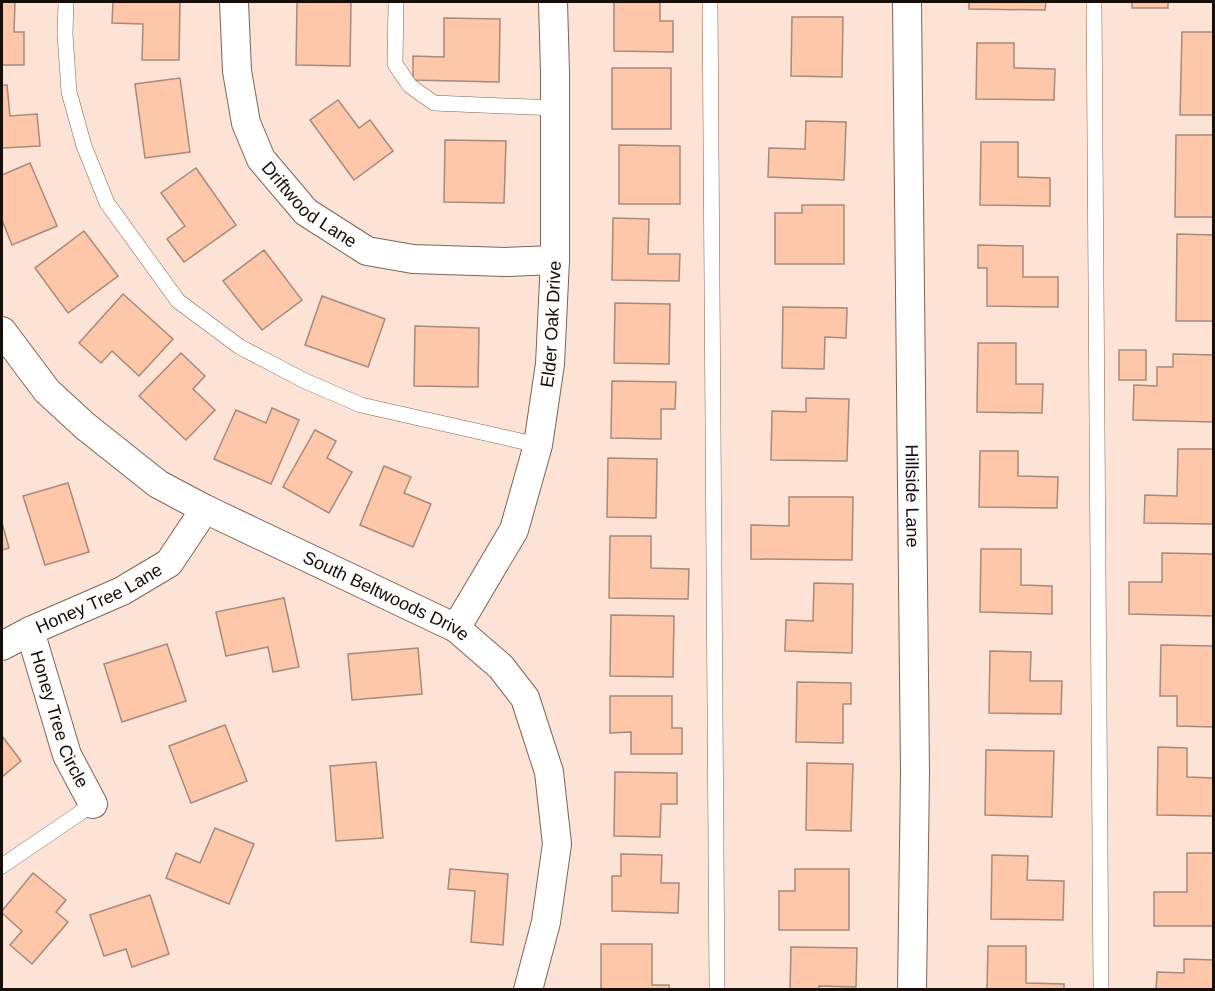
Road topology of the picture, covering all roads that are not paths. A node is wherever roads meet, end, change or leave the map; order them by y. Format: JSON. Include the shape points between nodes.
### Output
{"nodes":[{"id":1,"x":66,"y":2,"type":"edge"},
{"id":2,"x":234,"y":2,"type":"edge"},
{"id":3,"x":396,"y":2,"type":"edge"},
{"id":4,"x":553,"y":2,"type":"edge"},
{"id":5,"x":710,"y":2,"type":"edge"},
{"id":6,"x":907,"y":2,"type":"edge"},
{"id":7,"x":1094,"y":2,"type":"edge"},
{"id":8,"x":555,"y":108,"type":"junction"},
{"id":9,"x":555,"y":260,"type":"junction"},
{"id":10,"x":2,"y":331,"type":"edge"},
{"id":11,"x":538,"y":445,"type":"junction"},
{"id":12,"x":205,"y":509,"type":"junction"},
{"id":13,"x":456,"y":628,"type":"junction"},
{"id":14,"x":30,"y":630,"type":"junction"},
{"id":15,"x":2,"y":646,"type":"edge"},
{"id":16,"x":93,"y":804,"type":"joint"},
{"id":17,"x":2,"y":866,"type":"edge"},
{"id":18,"x":528,"y":990,"type":"edge"},
{"id":19,"x":717,"y":990,"type":"edge"},
{"id":20,"x":912,"y":990,"type":"edge"},
{"id":21,"x":1101,"y":990,"type":"edge"}],
"edges":[{"from":1,"to":11,"type":"lane","via":[[69,92],[84,146],[107,203],[178,302],[240,347],[361,405]]},
{"from":2,"to":9,"type":"street","name":"Driftwood Lane","via":[[237,71],[246,123],[261,159],[306,212],[368,251],[413,259]]},
{"from":3,"to":8,"type":"lane","via":[[395,64],[410,86],[434,103]]},
{"from":4,"to":8,"type":"street","name":"Elder Oak Drive"},
{"from":5,"to":19,"type":"lane"},
{"from":6,"to":20,"type":"street","name":"Hillside Lane","via":[[915,773]]},
{"from":7,"to":21,"type":"lane"},
{"from":8,"to":9,"type":"street","name":"Elder Oak Drive"},
{"from":9,"to":11,"type":"street","name":"Elder Oak Drive","via":[[550,364]]},
{"from":10,"to":12,"type":"street","name":"South Beltwoods Drive","via":[[47,391],[85,426],[158,484]]},
{"from":11,"to":13,"type":"street","name":"Elder Oak Drive","via":[[514,530]]},
{"from":12,"to":13,"type":"street","name":"South Beltwoods Drive"},
{"from":12,"to":14,"type":"street","name":"Honey Tree Lane","via":[[169,563],[122,591]]},
{"from":13,"to":18,"type":"street","name":"South Beltwoods Drive","via":[[501,667],[525,698],[549,772],[557,844],[546,922]]},
{"from":14,"to":15,"type":"street","name":"Honey Tree Lane"},
{"from":14,"to":16,"type":"street","name":"Honey Tree Circle","via":[[67,755]]},
{"from":16,"to":17,"type":"lane"}]}
